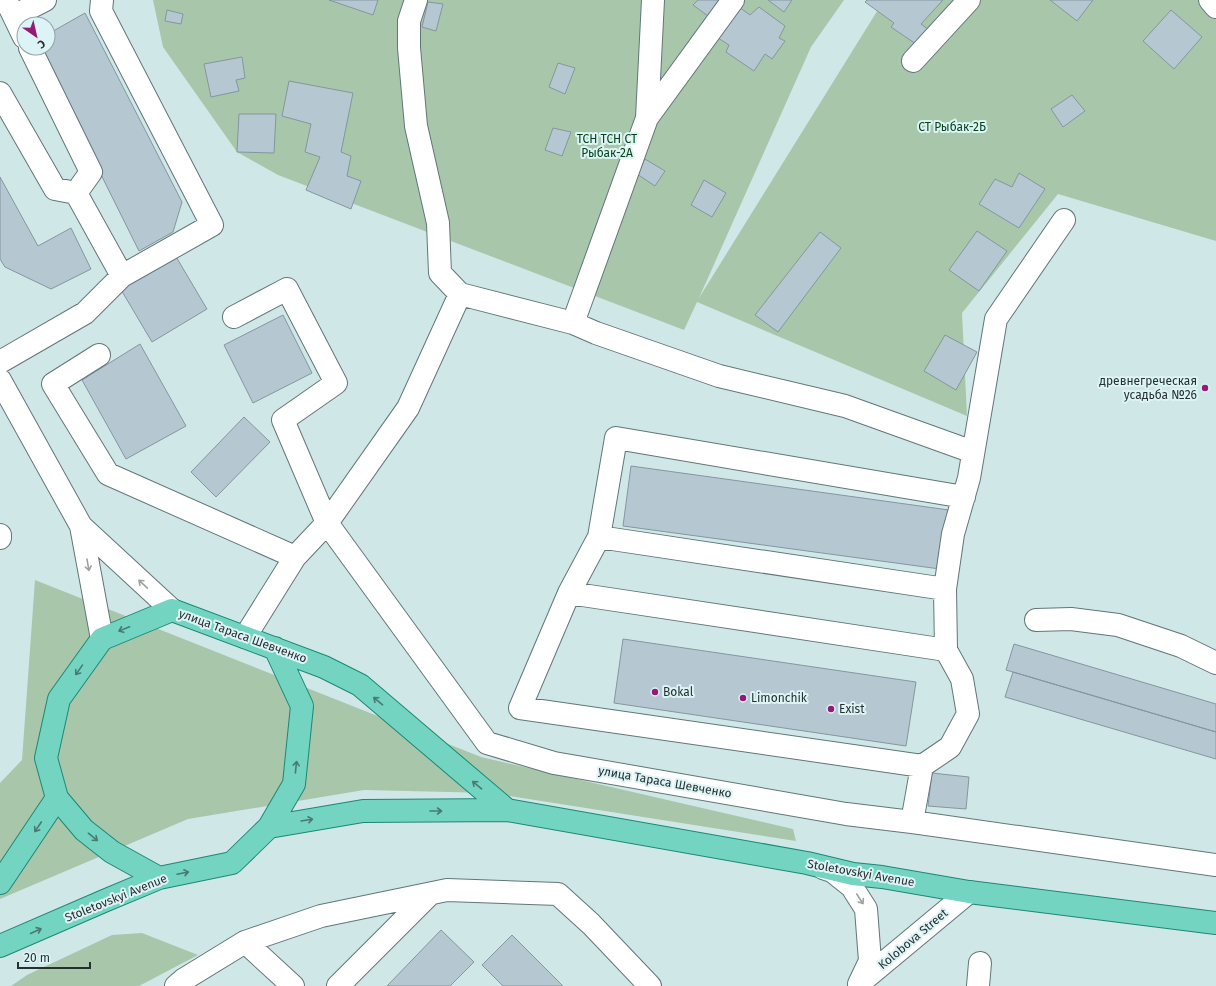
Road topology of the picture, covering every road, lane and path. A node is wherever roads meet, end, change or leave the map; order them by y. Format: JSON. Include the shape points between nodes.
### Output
{"nodes":[{"id":1,"x":45,"y":0,"type":"edge"},
{"id":2,"x":102,"y":0,"type":"edge"},
{"id":3,"x":416,"y":0,"type":"edge"},
{"id":4,"x":653,"y":0,"type":"edge"},
{"id":5,"x":733,"y":0,"type":"edge"},
{"id":6,"x":969,"y":0,"type":"edge"},
{"id":7,"x":1210,"y":0,"type":"edge"},
{"id":8,"x":1216,"y":7,"type":"edge"},
{"id":9,"x":10,"y":8,"type":"edge"},
{"id":10,"x":16,"y":20,"type":"edge"},
{"id":11,"x":34,"y":56,"type":"edge"},
{"id":12,"x":913,"y":61,"type":"dead end"},
{"id":13,"x":0,"y":93,"type":"edge"},
{"id":14,"x":646,"y":118,"type":"junction"},
{"id":15,"x":76,"y":193,"type":"junction"},
{"id":16,"x":1064,"y":220,"type":"dead end"},
{"id":17,"x":122,"y":276,"type":"junction"},
{"id":18,"x":460,"y":294,"type":"junction"},
{"id":19,"x":234,"y":317,"type":"dead end"},
{"id":20,"x":573,"y":323,"type":"junction"},
{"id":21,"x":99,"y":355,"type":"dead end"},
{"id":22,"x":0,"y":362,"type":"edge"},
{"id":23,"x":0,"y":380,"type":"edge"},
{"id":24,"x":973,"y":452,"type":"junction"},
{"id":25,"x":964,"y":497,"type":"junction"},
{"id":26,"x":327,"y":523,"type":"junction"},
{"id":27,"x":81,"y":526,"type":"junction"},
{"id":28,"x":599,"y":538,"type":"junction"},
{"id":29,"x":295,"y":558,"type":"junction"},
{"id":30,"x":945,"y":589,"type":"junction"},
{"id":31,"x":569,"y":593,"type":"junction"},
{"id":32,"x":172,"y":610,"type":"junction"},
{"id":33,"x":1036,"y":620,"type":"dead end"},
{"id":34,"x":245,"y":637,"type":"junction"},
{"id":35,"x":102,"y":638,"type":"junction"},
{"id":36,"x":275,"y":648,"type":"junction"},
{"id":37,"x":946,"y":650,"type":"junction"},
{"id":38,"x":1216,"y":662,"type":"edge"},
{"id":39,"x":922,"y":766,"type":"junction"},
{"id":40,"x":57,"y":798,"type":"junction"},
{"id":41,"x":507,"y":810,"type":"junction"},
{"id":42,"x":912,"y":822,"type":"junction"},
{"id":43,"x":269,"y":827,"type":"junction"},
{"id":44,"x":807,"y":863,"type":"junction"},
{"id":45,"x":1216,"y":865,"type":"edge"},
{"id":46,"x":159,"y":878,"type":"junction"},
{"id":47,"x":0,"y":883,"type":"edge"},
{"id":48,"x":969,"y":892,"type":"junction"},
{"id":49,"x":430,"y":894,"type":"junction"},
{"id":50,"x":1216,"y":923,"type":"edge"},
{"id":51,"x":245,"y":942,"type":"junction"},
{"id":52,"x":0,"y":946,"type":"edge"},
{"id":53,"x":980,"y":963,"type":"dead end"},
{"id":54,"x":858,"y":985,"type":"edge"},
{"id":55,"x":176,"y":986,"type":"edge"},
{"id":56,"x":293,"y":986,"type":"edge"},
{"id":57,"x":338,"y":986,"type":"edge"},
{"id":58,"x":650,"y":986,"type":"edge"},
{"id":59,"x":978,"y":986,"type":"edge"}],
"edges":[{"from":1,"to":9,"type":"street"},
{"from":2,"to":17,"type":"street","via":[[101,11],[212,225]]},
{"from":3,"to":18,"type":"street","via":[[409,21],[409,48],[416,126],[438,223],[440,273]]},
{"from":4,"to":14,"type":"street"},
{"from":5,"to":14,"type":"street"},
{"from":6,"to":12,"type":"street"},
{"from":7,"to":8,"type":"street"},
{"from":9,"to":10,"type":"street"},
{"from":11,"to":15,"type":"street","via":[[91,172]]},
{"from":13,"to":15,"type":"street","via":[[56,189]]},
{"from":14,"to":20,"type":"street"},
{"from":15,"to":17,"type":"street"},
{"from":16,"to":24,"type":"street","via":[[996,319]]},
{"from":17,"to":22,"type":"street","via":[[85,313]]},
{"from":18,"to":20,"type":"street"},
{"from":18,"to":26,"type":"street","via":[[408,408]]},
{"from":19,"to":26,"type":"street","via":[[287,289],[336,383],[283,420]]},
{"from":20,"to":24,"type":"street","via":[[719,376],[845,406]]},
{"from":21,"to":29,"type":"street","via":[[53,384],[108,474]]},
{"from":23,"to":27,"type":"street","name":"улица Тараса Шевченко"},
{"from":24,"to":25,"type":"street"},
{"from":25,"to":28,"type":"street","via":[[616,438]]},
{"from":25,"to":30,"type":"street","via":[[954,534]]},
{"from":26,"to":29,"type":"street"},
{"from":26,"to":42,"type":"street","name":"улица Тараса Шевченко","via":[[487,743],[554,763],[846,814]]},
{"from":32,"to":27,"type":"street","name":"улица Тараса Шевченко","one_way":true},
{"from":27,"to":35,"type":"street","one_way":true},
{"from":28,"to":30,"type":"street"},
{"from":28,"to":31,"type":"street"},
{"from":29,"to":34,"type":"street"},
{"from":30,"to":37,"type":"street"},
{"from":31,"to":37,"type":"street"},
{"from":31,"to":39,"type":"street","via":[[520,708]]},
{"from":32,"to":34,"type":"main road","name":"улица Тараса Шевченко"},
{"from":32,"to":35,"type":"main road","one_way":true},
{"from":33,"to":38,"type":"street","via":[[1071,619],[1118,625],[1181,646]]},
{"from":34,"to":36,"type":"main road","name":"улица Тараса Шевченко"},
{"from":35,"to":40,"type":"main road","one_way":true,"via":[[59,699],[46,758]]},
{"from":41,"to":36,"type":"main road","name":"улица Тараса Шевченко","one_way":true,"via":[[360,685],[324,667]]},
{"from":43,"to":36,"type":"main road","name":"Stoletovskyi Avenue","one_way":true,"via":[[294,784],[302,706]]},
{"from":37,"to":39,"type":"street","via":[[962,679],[968,714],[950,747]]},
{"from":39,"to":42,"type":"street"},
{"from":40,"to":46,"type":"main road","one_way":true,"via":[[84,830],[112,852]]},
{"from":40,"to":47,"type":"main road","one_way":true},
{"from":43,"to":41,"type":"main road","name":"Stoletovskyi Avenue","one_way":true,"via":[[363,811]]},
{"from":41,"to":44,"type":"main road","name":"Stoletovskyi Avenue"},
{"from":42,"to":45,"type":"street","name":"улица Тараса Шевченко"},
{"from":46,"to":43,"type":"main road","name":"Stoletovskyi Avenue","one_way":true,"via":[[232,863]]},
{"from":44,"to":48,"type":"main road","name":"Stoletovskyi Avenue","via":[[853,874]]},
{"from":44,"to":54,"type":"street","one_way":true,"via":[[832,871],[852,887],[866,909],[870,961]]},
{"from":52,"to":46,"type":"main road","name":"Stoletovskyi Avenue","one_way":true},
{"from":48,"to":50,"type":"main road","name":"Stoletovskyi Avenue"},
{"from":48,"to":54,"type":"street","name":"Kolobova Street"},
{"from":49,"to":51,"type":"street","via":[[321,916]]},
{"from":49,"to":57,"type":"street"},
{"from":49,"to":58,"type":"street","via":[[447,890],[558,894],[591,924]]},
{"from":51,"to":55,"type":"street"},
{"from":51,"to":56,"type":"street"},
{"from":53,"to":59,"type":"street"}]}
